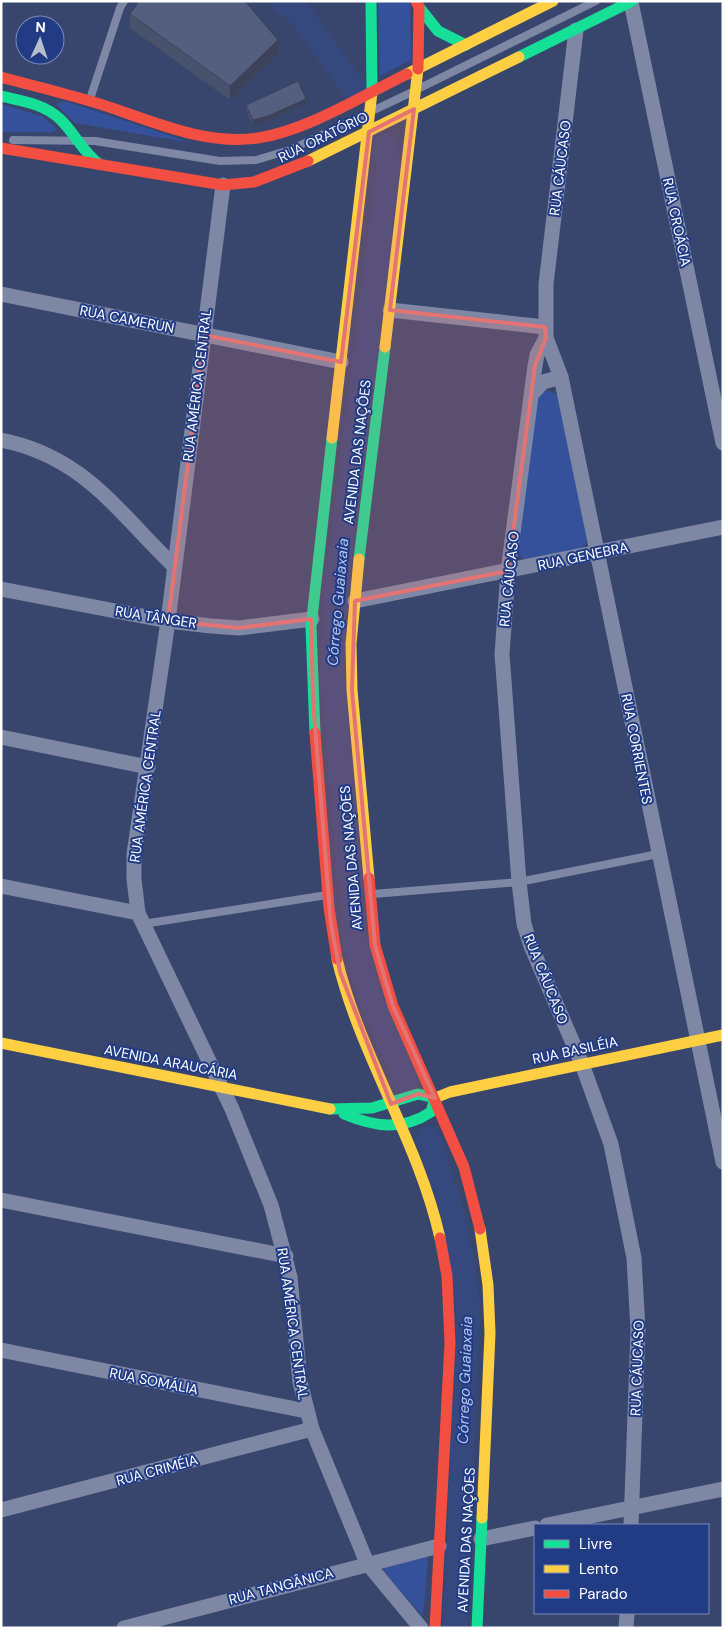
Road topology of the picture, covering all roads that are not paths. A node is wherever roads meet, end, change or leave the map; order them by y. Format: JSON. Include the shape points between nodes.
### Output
{"nodes":[{"id":1,"x":124,"y":1,"type":"edge"},
{"id":2,"x":371,"y":1,"type":"edge"},
{"id":3,"x":553,"y":1,"type":"edge"},
{"id":4,"x":596,"y":1,"type":"edge"},
{"id":5,"x":632,"y":2,"type":"edge"},
{"id":6,"x":418,"y":4,"type":"edge"},
{"id":7,"x":576,"y":30,"type":"junction"},
{"id":8,"x":466,"y":44,"type":"junction"},
{"id":9,"x":418,"y":69,"type":"junction"},
{"id":10,"x":1,"y":77,"type":"edge"},
{"id":11,"x":416,"y":90,"type":"junction"},
{"id":12,"x":372,"y":92,"type":"junction"},
{"id":13,"x":1,"y":96,"type":"edge"},
{"id":14,"x":90,"y":101,"type":"junction"},
{"id":15,"x":414,"y":110,"type":"junction"},
{"id":16,"x":370,"y":113,"type":"junction"},
{"id":17,"x":369,"y":132,"type":"junction"},
{"id":18,"x":1,"y":140,"type":"edge"},
{"id":19,"x":76,"y":140,"type":"junction"},
{"id":20,"x":1,"y":148,"type":"edge"},
{"id":21,"x":99,"y":164,"type":"junction"},
{"id":22,"x":223,"y":185,"type":"junction"},
{"id":23,"x":1,"y":294,"type":"edge"},
{"id":24,"x":390,"y":310,"type":"junction"},
{"id":25,"x":546,"y":332,"type":"junction"},
{"id":26,"x":204,"y":335,"type":"junction"},
{"id":27,"x":341,"y":362,"type":"junction"},
{"id":28,"x":561,"y":377,"type":"junction"},
{"id":29,"x":532,"y":394,"type":"junction"},
{"id":30,"x":1,"y":440,"type":"edge"},
{"id":31,"x":723,"y":443,"type":"edge"},
{"id":32,"x":723,"y":527,"type":"edge"},
{"id":33,"x":598,"y":553,"type":"junction"},
{"id":34,"x":173,"y":565,"type":"junction"},
{"id":35,"x":508,"y":571,"type":"junction"},
{"id":36,"x":1,"y":589,"type":"edge"},
{"id":37,"x":355,"y":601,"type":"junction"},
{"id":38,"x":312,"y":619,"type":"junction"},
{"id":39,"x":168,"y":621,"type":"junction"},
{"id":40,"x":1,"y":737,"type":"edge"},
{"id":41,"x":148,"y":767,"type":"junction"},
{"id":42,"x":658,"y":854,"type":"junction"},
{"id":43,"x":519,"y":882,"type":"junction"},
{"id":44,"x":1,"y":886,"type":"edge"},
{"id":45,"x":369,"y":894,"type":"junction"},
{"id":46,"x":329,"y":895,"type":"junction"},
{"id":47,"x":140,"y":919,"type":"junction"},
{"id":48,"x":723,"y":1035,"type":"edge"},
{"id":49,"x":696,"y":1041,"type":"junction"},
{"id":50,"x":1,"y":1043,"type":"edge"},
{"id":51,"x":582,"y":1064,"type":"junction"},
{"id":52,"x":219,"y":1086,"type":"junction"},
{"id":53,"x":435,"y":1098,"type":"junction"},
{"id":54,"x":391,"y":1104,"type":"junction"},
{"id":55,"x":335,"y":1110,"type":"junction"},
{"id":56,"x":402,"y":1127,"type":"junction"},
{"id":57,"x":723,"y":1162,"type":"edge"},
{"id":58,"x":1,"y":1200,"type":"edge"},
{"id":59,"x":286,"y":1256,"type":"junction"},
{"id":60,"x":5,"y":1353,"type":"edge"},
{"id":61,"x":306,"y":1411,"type":"junction"},
{"id":62,"x":312,"y":1429,"type":"junction"},
{"id":63,"x":723,"y":1489,"type":"edge"},
{"id":64,"x":632,"y":1508,"type":"junction"},
{"id":65,"x":1,"y":1510,"type":"edge"},
{"id":66,"x":553,"y":1524,"type":"edge"},
{"id":67,"x":631,"y":1524,"type":"edge"},
{"id":68,"x":534,"y":1528,"type":"edge"},
{"id":69,"x":481,"y":1539,"type":"junction"},
{"id":70,"x":439,"y":1546,"type":"junction"},
{"id":71,"x":367,"y":1563,"type":"junction"},
{"id":72,"x":627,"y":1614,"type":"edge"},
{"id":73,"x":124,"y":1628,"type":"edge"},
{"id":74,"x":421,"y":1628,"type":"edge"},
{"id":75,"x":435,"y":1628,"type":"edge"},
{"id":76,"x":477,"y":1628,"type":"edge"},
{"id":77,"x":626,"y":1628,"type":"edge"}],
"edges":[{"from":1,"to":14,"type":"lane"},
{"from":2,"to":12,"type":"main road","name":"AVENIDA DAS NAÇÕES"},
{"from":3,"to":8,"type":"main road","name":"RUA ORATÓRIO"},
{"from":4,"to":11,"type":"lane"},
{"from":5,"to":7,"type":"main road","name":"RUA ORATÓRIO"},
{"from":5,"to":31,"type":"street","name":"RUA CROÁCIA"},
{"from":6,"to":8,"type":"main road","via":[[437,31]]},
{"from":6,"to":9,"type":"main road","name":"AVENIDA DAS NAÇÕES"},
{"from":7,"to":15,"type":"main road","name":"RUA ORATÓRIO"},
{"from":7,"to":25,"type":"street","name":"RUA CÁUCASO","via":[[546,284]]},
{"from":8,"to":9,"type":"main road","name":"RUA ORATÓRIO"},
{"from":9,"to":11,"type":"main road","name":"AVENIDA DAS NAÇÕES"},
{"from":9,"to":12,"type":"main road","name":"RUA ORATÓRIO"},
{"from":10,"to":14,"type":"main road","name":"RUA ORATÓRIO"},
{"from":11,"to":15,"type":"main road","name":"AVENIDA DAS NAÇÕES"},
{"from":11,"to":16,"type":"lane"},
{"from":12,"to":14,"type":"main road","name":"RUA ORATÓRIO","via":[[286,132],[236,140],[206,137]]},
{"from":12,"to":16,"type":"main road","name":"AVENIDA DAS NAÇÕES"},
{"from":13,"to":19,"type":"main road","via":[[48,110],[62,120]]},
{"from":15,"to":17,"type":"main road","name":"RUA ORATÓRIO"},
{"from":15,"to":24,"type":"main road","name":"AVENIDA DAS NAÇÕES"},
{"from":16,"to":17,"type":"main road","name":"AVENIDA DAS NAÇÕES"},
{"from":16,"to":19,"type":"lane","via":[[290,150],[256,160],[220,161],[109,142]]},
{"from":17,"to":22,"type":"main road","name":"RUA ORATÓRIO","via":[[278,175],[254,182]]},
{"from":17,"to":27,"type":"main road","name":"AVENIDA DAS NAÇÕES"},
{"from":18,"to":19,"type":"lane"},
{"from":19,"to":21,"type":"main road"},
{"from":20,"to":21,"type":"main road","name":"RUA ORATÓRIO"},
{"from":21,"to":22,"type":"main road","name":"RUA ORATÓRIO"},
{"from":22,"to":26,"type":"street","name":"RUA AMÉRICA CENTRAL"},
{"from":23,"to":26,"type":"street","name":"RUA CAMERUN"},
{"from":24,"to":25,"type":"street"},
{"from":24,"to":37,"type":"main road","name":"AVENIDA DAS NAÇÕES"},
{"from":25,"to":28,"type":"street","name":"RUA CORRIENTES"},
{"from":25,"to":29,"type":"street","name":"RUA CÁUCASO","via":[[537,355]]},
{"from":26,"to":27,"type":"street","name":"RUA CAMERUN"},
{"from":26,"to":34,"type":"street","name":"RUA AMÉRICA CENTRAL","via":[[180,532]]},
{"from":27,"to":38,"type":"main road","name":"AVENIDA DAS NAÇÕES"},
{"from":28,"to":29,"type":"street","via":[[543,382]]},
{"from":28,"to":33,"type":"street","name":"RUA CORRIENTES"},
{"from":29,"to":35,"type":"street","name":"RUA CÁUCASO"},
{"from":30,"to":34,"type":"street","via":[[47,454],[77,471]]},
{"from":32,"to":33,"type":"street","name":"RUA GENEBRA"},
{"from":33,"to":35,"type":"street","name":"RUA GENEBRA"},
{"from":33,"to":42,"type":"street","name":"RUA CORRIENTES"},
{"from":34,"to":39,"type":"street","name":"RUA AMÉRICA CENTRAL"},
{"from":35,"to":37,"type":"street","name":"RUA GENEBRA"},
{"from":35,"to":43,"type":"street","name":"RUA CÁUCASO","via":[[502,679]]},
{"from":36,"to":39,"type":"street","name":"RUA TÂNGER"},
{"from":37,"to":45,"type":"main road","name":"AVENIDA DAS NAÇÕES","via":[[351,644],[352,690]]},
{"from":38,"to":39,"type":"street","name":"RUA TÂNGER","via":[[238,628]]},
{"from":38,"to":46,"type":"main road","name":"AVENIDA DAS NAÇÕES","via":[[313,702]]},
{"from":39,"to":41,"type":"street","name":"RUA AMÉRICA CENTRAL"},
{"from":40,"to":41,"type":"street"},
{"from":41,"to":47,"type":"street","name":"RUA AMÉRICA CENTRAL","via":[[134,854]]},
{"from":42,"to":43,"type":"lane"},
{"from":42,"to":49,"type":"street","name":"RUA CORRIENTES"},
{"from":43,"to":45,"type":"lane"},
{"from":43,"to":51,"type":"street","name":"RUA CÁUCASO","via":[[524,924],[531,946]]},
{"from":44,"to":47,"type":"street"},
{"from":45,"to":53,"type":"main road","name":"AVENIDA DAS NAÇÕES","via":[[375,945],[387,988]]},
{"from":46,"to":47,"type":"lane"},
{"from":46,"to":54,"type":"main road","name":"AVENIDA DAS NAÇÕES","via":[[340,972],[356,1021]]},
{"from":47,"to":52,"type":"street","name":"RUA AMÉRICA CENTRAL"},
{"from":48,"to":49,"type":"main road","name":"RUA BASILÉIA"},
{"from":49,"to":51,"type":"main road","name":"RUA BASILÉIA"},
{"from":49,"to":57,"type":"street","name":"RUA CORRIENTES"},
{"from":50,"to":52,"type":"main road","name":"AVENIDA ARAUCÁRIA"},
{"from":51,"to":53,"type":"main road","name":"RUA BASILÉIA"},
{"from":51,"to":64,"type":"street","name":"RUA CÁUCASO","via":[[610,1144],[637,1284]]},
{"from":52,"to":55,"type":"main road","name":"AVENIDA ARAUCÁRIA"},
{"from":52,"to":59,"type":"street","name":"RUA AMÉRICA CENTRAL","via":[[258,1170]]},
{"from":53,"to":54,"type":"main road","name":"AVENIDA ARAUCÁRIA","via":[[418,1094]]},
{"from":53,"to":56,"type":"main road","via":[[431,1112]]},
{"from":53,"to":69,"type":"main road","name":"AVENIDA DAS NAÇÕES","via":[[471,1190],[488,1285],[490,1333]]},
{"from":54,"to":55,"type":"main road","name":"AVENIDA ARAUCÁRIA"},
{"from":54,"to":56,"type":"main road","name":"AVENIDA DAS NAÇÕES"},
{"from":55,"to":56,"type":"main road","name":"AVENIDA ARAUCÁRIA","via":[[359,1120]]},
{"from":56,"to":70,"type":"main road","name":"AVENIDA DAS NAÇÕES","via":[[434,1210],[449,1292],[451,1333]]},
{"from":58,"to":59,"type":"street"},
{"from":59,"to":61,"type":"street","name":"RUA AMÉRICA CENTRAL"},
{"from":60,"to":61,"type":"street","name":"RUA SOMÁLIA"},
{"from":61,"to":62,"type":"street","name":"RUA AMÉRICA CENTRAL"},
{"from":62,"to":65,"type":"street","name":"RUA CRIMÉIA"},
{"from":62,"to":71,"type":"street","name":"RUA AMÉRICA CENTRAL"},
{"from":63,"to":64,"type":"street"},
{"from":64,"to":66,"type":"street"},
{"from":64,"to":67,"type":"street","name":"RUA CÁUCASO"},
{"from":68,"to":69,"type":"street"},
{"from":69,"to":76,"type":"main road","name":"AVENIDA DAS NAÇÕES"},
{"from":70,"to":71,"type":"street","name":"RUA TANGÂNICA"},
{"from":70,"to":75,"type":"main road","name":"AVENIDA DAS NAÇÕES"},
{"from":71,"to":73,"type":"street","name":"RUA TANGÂNICA"},
{"from":71,"to":74,"type":"street","name":"RUA AMÉRICA CENTRAL"},
{"from":72,"to":77,"type":"street"}]}
